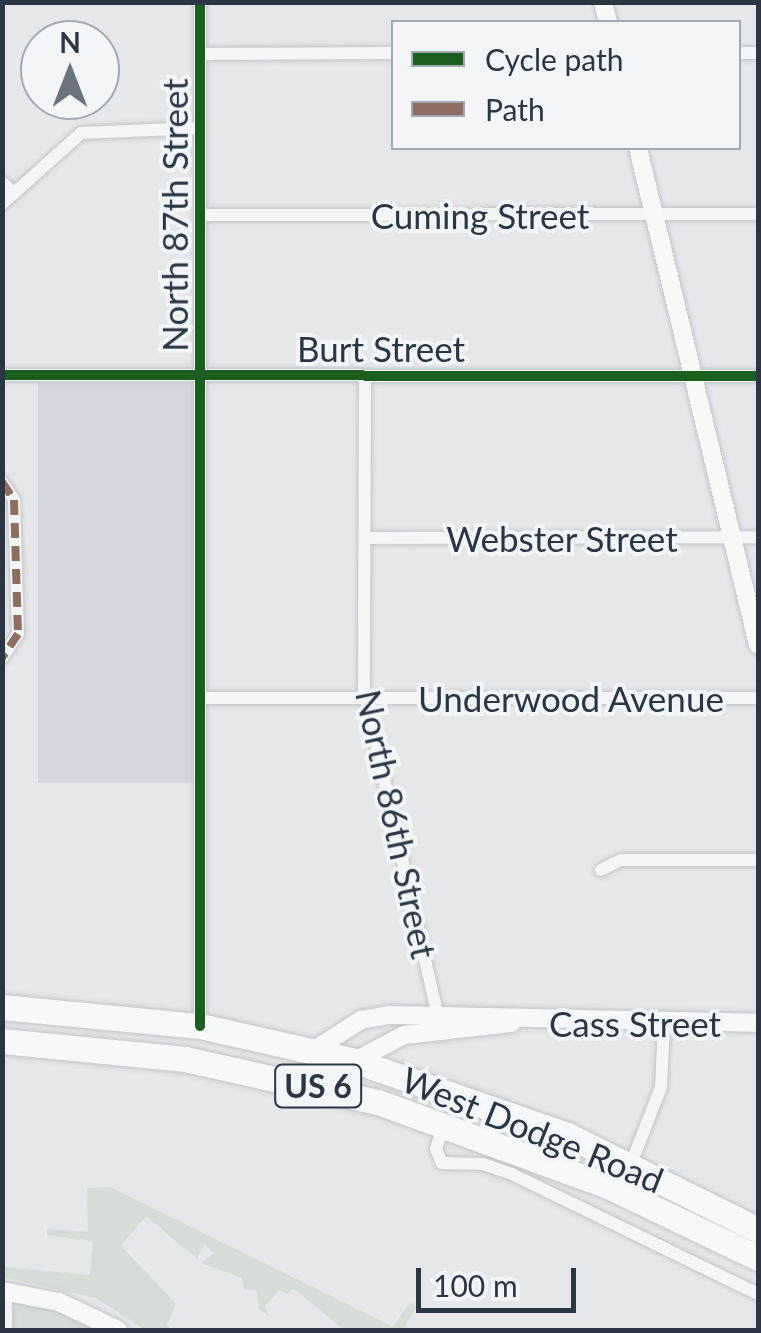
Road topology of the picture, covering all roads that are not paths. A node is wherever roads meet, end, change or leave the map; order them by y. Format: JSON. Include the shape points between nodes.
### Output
{"nodes":[{"id":1,"x":200,"y":2,"type":"edge"},
{"id":2,"x":391,"y":53,"type":"edge"},
{"id":3,"x":200,"y":54,"type":"junction"},
{"id":4,"x":200,"y":128,"type":"junction"},
{"id":5,"x":638,"y":150,"type":"edge"},
{"id":6,"x":2,"y":182,"type":"edge"},
{"id":7,"x":14,"y":193,"type":"junction"},
{"id":8,"x":2,"y":204,"type":"edge"},
{"id":9,"x":758,"y":214,"type":"edge"},
{"id":10,"x":201,"y":215,"type":"junction"},
{"id":11,"x":654,"y":215,"type":"junction"},
{"id":12,"x":2,"y":375,"type":"edge"},
{"id":13,"x":202,"y":375,"type":"junction"},
{"id":14,"x":364,"y":376,"type":"junction"},
{"id":15,"x":693,"y":376,"type":"junction"},
{"id":16,"x":758,"y":376,"type":"edge"},
{"id":17,"x":2,"y":482,"type":"edge"},
{"id":18,"x":732,"y":537,"type":"junction"},
{"id":19,"x":758,"y":537,"type":"edge"},
{"id":20,"x":365,"y":538,"type":"junction"},
{"id":21,"x":10,"y":595,"type":"edge"},
{"id":22,"x":758,"y":645,"type":"edge"},
{"id":23,"x":2,"y":658,"type":"edge"},
{"id":24,"x":204,"y":698,"type":"junction"},
{"id":25,"x":366,"y":698,"type":"junction"},
{"id":26,"x":758,"y":698,"type":"edge"},
{"id":27,"x":758,"y":860,"type":"edge"},
{"id":28,"x":601,"y":870,"type":"dead end"},
{"id":29,"x":2,"y":1008,"type":"edge"},
{"id":30,"x":439,"y":1023,"type":"junction"},
{"id":31,"x":664,"y":1023,"type":"junction"},
{"id":32,"x":758,"y":1023,"type":"edge"},
{"id":33,"x":200,"y":1026,"type":"junction"},
{"id":34,"x":2,"y":1041,"type":"edge"},
{"id":35,"x":314,"y":1050,"type":"junction"},
{"id":36,"x":355,"y":1060,"type":"junction"},
{"id":37,"x":275,"y":1076,"type":"junction"},
{"id":38,"x":444,"y":1123,"type":"junction"},
{"id":39,"x":631,"y":1164,"type":"junction"},
{"id":40,"x":758,"y":1230,"type":"edge"},
{"id":41,"x":758,"y":1258,"type":"edge"},
{"id":42,"x":4,"y":1291,"type":"edge"},
{"id":43,"x":758,"y":1294,"type":"edge"},
{"id":44,"x":6,"y":1330,"type":"edge"},
{"id":45,"x":118,"y":1330,"type":"edge"}],
"edges":[{"from":1,"to":3,"type":"street","name":"North 87th Street"},
{"from":2,"to":3,"type":"street"},
{"from":3,"to":4,"type":"street","name":"North 87th Street"},
{"from":4,"to":7,"type":"street","via":[[80,133]]},
{"from":4,"to":10,"type":"street","name":"North 87th Street"},
{"from":5,"to":11,"type":"street"},
{"from":6,"to":7,"type":"street"},
{"from":7,"to":8,"type":"street"},
{"from":9,"to":11,"type":"street","name":"Cuming Street"},
{"from":10,"to":11,"type":"street","name":"Cuming Street"},
{"from":10,"to":13,"type":"street","name":"North 87th Street"},
{"from":11,"to":15,"type":"street"},
{"from":12,"to":13,"type":"street","name":"Burt Street"},
{"from":13,"to":14,"type":"street","name":"Burt Street"},
{"from":13,"to":24,"type":"street","name":"North 87th Street"},
{"from":14,"to":15,"type":"street","name":"Burt Street"},
{"from":14,"to":20,"type":"street","name":"North 86th Street"},
{"from":15,"to":16,"type":"street","name":"Burt Street"},
{"from":15,"to":18,"type":"street"},
{"from":17,"to":21,"type":"street","via":[[14,500]]},
{"from":18,"to":19,"type":"street","name":"Webster Street"},
{"from":18,"to":20,"type":"street","name":"Webster Street"},
{"from":18,"to":22,"type":"street"},
{"from":20,"to":25,"type":"street","name":"North 86th Street"},
{"from":21,"to":23,"type":"street","via":[[16,644]]},
{"from":24,"to":25,"type":"street","name":"Underwood Avenue"},
{"from":24,"to":33,"type":"street","name":"North 87th Street"},
{"from":25,"to":26,"type":"street","name":"Underwood Avenue"},
{"from":25,"to":30,"type":"street","name":"North 86th Street"},
{"from":27,"to":28,"type":"street","via":[[621,860]]},
{"from":29,"to":33,"type":"highway","name":"West Dodge Road","number":"US 6"},
{"from":30,"to":31,"type":"street","name":"Cass Street"},
{"from":30,"to":35,"type":"street","name":"Cass Street","via":[[365,1019]]},
{"from":30,"to":36,"type":"street","name":"Cass Street","via":[[390,1039]]},
{"from":31,"to":32,"type":"street","name":"Cass Street"},
{"from":31,"to":39,"type":"street","via":[[661,1086]]},
{"from":33,"to":35,"type":"highway","name":"West Dodge Road","number":"US 6"},
{"from":34,"to":37,"type":"highway","name":"West Dodge Road","number":"US 6","via":[[159,1055]]},
{"from":35,"to":36,"type":"highway","name":"West Dodge Road","number":"US 6"},
{"from":36,"to":37,"type":"highway","via":[[334,1072]]},
{"from":36,"to":39,"type":"highway","name":"West Dodge Road","number":"US 6"},
{"from":37,"to":38,"type":"highway","name":"West Dodge Road","number":"US 6"},
{"from":38,"to":41,"type":"highway","name":"West Dodge Road","number":"US 6","via":[[610,1187]]},
{"from":38,"to":43,"type":"street","via":[[436,1149],[442,1163],[483,1164],[512,1174]]},
{"from":39,"to":40,"type":"highway","name":"West Dodge Road","number":"US 6"},
{"from":42,"to":44,"type":"street"},
{"from":42,"to":45,"type":"street","via":[[59,1302]]}]}
